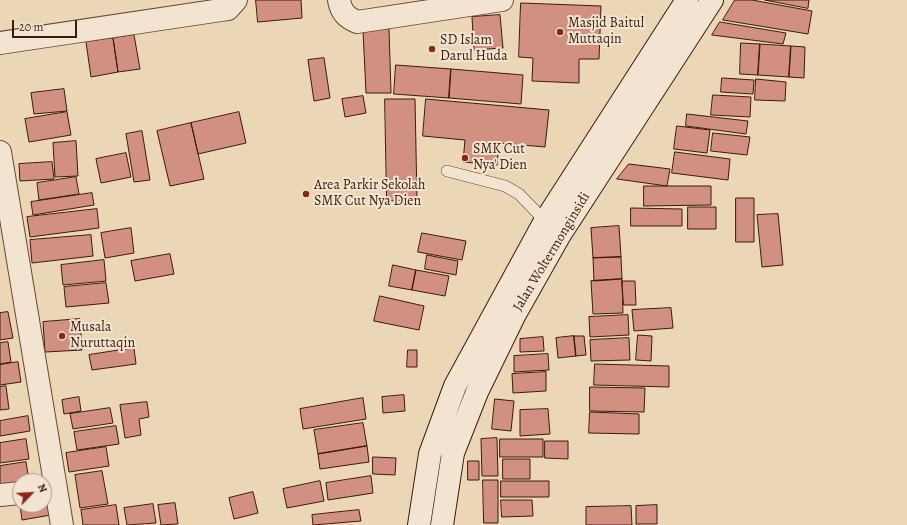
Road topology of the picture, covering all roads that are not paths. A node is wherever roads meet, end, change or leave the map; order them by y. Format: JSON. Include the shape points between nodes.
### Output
{"nodes":[{"id":1,"x":236,"y":0,"type":"edge"},
{"id":2,"x":339,"y":0,"type":"edge"},
{"id":3,"x":502,"y":0,"type":"edge"},
{"id":4,"x":687,"y":0,"type":"edge"},
{"id":5,"x":712,"y":0,"type":"edge"},
{"id":6,"x":0,"y":42,"type":"edge"},
{"id":7,"x":0,"y":152,"type":"edge"},
{"id":8,"x":447,"y":171,"type":"dead end"},
{"id":9,"x":552,"y":229,"type":"junction"},
{"id":10,"x":48,"y":473,"type":"edge"},
{"id":11,"x":52,"y":493,"type":"edge"},
{"id":12,"x":12,"y":494,"type":"edge"},
{"id":13,"x":0,"y":495,"type":"edge"},
{"id":14,"x":62,"y":525,"type":"edge"},
{"id":15,"x":419,"y":525,"type":"edge"},
{"id":16,"x":442,"y":525,"type":"edge"}],
"edges":[{"from":1,"to":6,"type":"main road","via":[[228,9]]},
{"from":2,"to":3,"type":"main road","via":[[346,17],[357,22]]},
{"from":4,"to":9,"type":"main road","name":"Jalan Woltermonginsidi"},
{"from":5,"to":9,"type":"main road","name":"Jalan Woltermonginsidi"},
{"from":7,"to":10,"type":"main road"},
{"from":8,"to":9,"type":"lane","via":[[505,186],[519,194]]},
{"from":9,"to":15,"type":"main road","name":"Jalan Woltermonginsidi","via":[[455,386],[430,454]]},
{"from":9,"to":16,"type":"main road","name":"Jalan Woltermonginsidi","via":[[477,392],[453,452]]},
{"from":11,"to":14,"type":"main road"},
{"from":12,"to":13,"type":"main road"}]}
